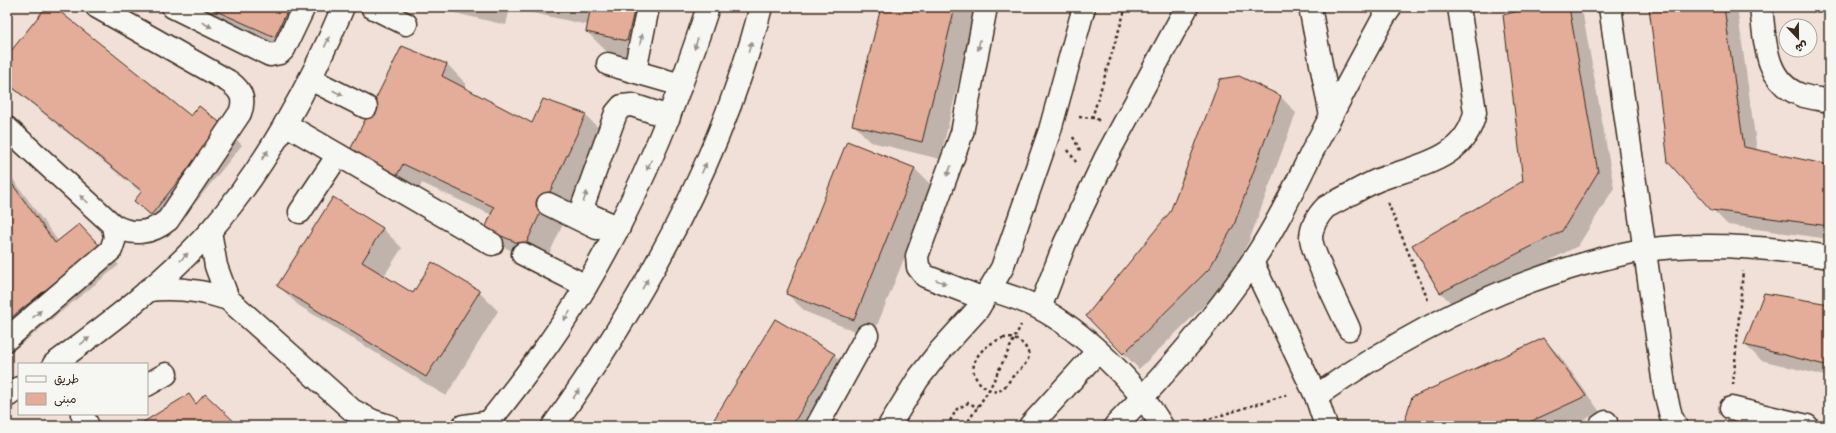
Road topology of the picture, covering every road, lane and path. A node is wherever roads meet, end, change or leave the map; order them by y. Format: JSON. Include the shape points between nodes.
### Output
{"nodes":[{"id":1,"x":97,"y":7,"type":"edge"},
{"id":2,"x":173,"y":7,"type":"edge"},
{"id":3,"x":304,"y":7,"type":"edge"},
{"id":4,"x":343,"y":7,"type":"edge"},
{"id":5,"x":372,"y":7,"type":"edge"},
{"id":6,"x":648,"y":7,"type":"edge"},
{"id":7,"x":708,"y":7,"type":"edge"},
{"id":8,"x":761,"y":7,"type":"edge"},
{"id":9,"x":986,"y":7,"type":"edge"},
{"id":10,"x":1084,"y":7,"type":"edge"},
{"id":11,"x":1126,"y":7,"type":"edge"},
{"id":12,"x":1187,"y":7,"type":"edge"},
{"id":13,"x":1310,"y":7,"type":"edge"},
{"id":14,"x":1391,"y":7,"type":"edge"},
{"id":15,"x":1459,"y":7,"type":"edge"},
{"id":16,"x":1610,"y":7,"type":"edge"},
{"id":17,"x":1761,"y":7,"type":"edge"},
{"id":18,"x":406,"y":24,"type":"dead end"},
{"id":19,"x":635,"y":71,"type":"junction"},
{"id":20,"x":310,"y":79,"type":"junction"},
{"id":21,"x":680,"y":89,"type":"junction"},
{"id":22,"x":1829,"y":101,"type":"edge"},
{"id":23,"x":366,"y":107,"type":"dead end"},
{"id":24,"x":1331,"y":116,"type":"junction"},
{"id":25,"x":669,"y":117,"type":"junction"},
{"id":26,"x":1075,"y":117,"type":"dead end"},
{"id":27,"x":1092,"y":118,"type":"junction"},
{"id":28,"x":285,"y":124,"type":"junction"},
{"id":29,"x":1099,"y":124,"type":"dead end"},
{"id":30,"x":7,"y":128,"type":"edge"},
{"id":31,"x":1072,"y":134,"type":"dead end"},
{"id":32,"x":1064,"y":143,"type":"dead end"},
{"id":33,"x":338,"y":155,"type":"junction"},
{"id":34,"x":1084,"y":157,"type":"dead end"},
{"id":35,"x":1080,"y":168,"type":"dead end"},
{"id":36,"x":1379,"y":180,"type":"junction"},
{"id":37,"x":545,"y":210,"type":"dead end"},
{"id":38,"x":300,"y":212,"type":"dead end"},
{"id":39,"x":113,"y":225,"type":"junction"},
{"id":40,"x":210,"y":230,"type":"junction"},
{"id":41,"x":614,"y":238,"type":"junction"},
{"id":42,"x":492,"y":244,"type":"dead end"},
{"id":43,"x":1745,"y":248,"type":"junction"},
{"id":44,"x":1644,"y":250,"type":"junction"},
{"id":45,"x":521,"y":257,"type":"dead end"},
{"id":46,"x":1829,"y":257,"type":"edge"},
{"id":47,"x":1252,"y":262,"type":"junction"},
{"id":48,"x":585,"y":289,"type":"junction"},
{"id":49,"x":148,"y":290,"type":"junction"},
{"id":50,"x":988,"y":294,"type":"junction"},
{"id":51,"x":228,"y":299,"type":"junction"},
{"id":52,"x":1036,"y":306,"type":"junction"},
{"id":53,"x":1438,"y":322,"type":"junction"},
{"id":54,"x":1349,"y":329,"type":"dead end"},
{"id":55,"x":867,"y":335,"type":"dead end"},
{"id":56,"x":1015,"y":338,"type":"junction"},
{"id":57,"x":7,"y":339,"type":"edge"},
{"id":58,"x":1097,"y":352,"type":"junction"},
{"id":59,"x":55,"y":363,"type":"edge"},
{"id":60,"x":166,"y":374,"type":"dead end"},
{"id":61,"x":148,"y":384,"type":"edge"},
{"id":62,"x":18,"y":389,"type":"edge"},
{"id":63,"x":989,"y":390,"type":"junction"},
{"id":64,"x":1314,"y":392,"type":"junction"},
{"id":65,"x":1665,"y":392,"type":"junction"},
{"id":66,"x":7,"y":396,"type":"edge"},
{"id":67,"x":1142,"y":398,"type":"junction"},
{"id":68,"x":978,"y":407,"type":"junction"},
{"id":69,"x":1731,"y":408,"type":"joint"},
{"id":70,"x":357,"y":418,"type":"edge"},
{"id":71,"x":488,"y":424,"type":"edge"},
{"id":72,"x":389,"y":426,"type":"edge"},
{"id":73,"x":463,"y":426,"type":"edge"},
{"id":74,"x":553,"y":426,"type":"edge"},
{"id":75,"x":817,"y":426,"type":"edge"},
{"id":76,"x":889,"y":426,"type":"edge"},
{"id":77,"x":947,"y":426,"type":"edge"},
{"id":78,"x":965,"y":426,"type":"edge"},
{"id":79,"x":1030,"y":426,"type":"edge"},
{"id":80,"x":1115,"y":426,"type":"edge"},
{"id":81,"x":1162,"y":426,"type":"edge"},
{"id":82,"x":1187,"y":426,"type":"edge"},
{"id":83,"x":1326,"y":426,"type":"edge"},
{"id":84,"x":1662,"y":426,"type":"edge"},
{"id":85,"x":1676,"y":426,"type":"edge"},
{"id":86,"x":1808,"y":426,"type":"edge"}],
"edges":[{"from":1,"to":39,"type":"street","via":[[228,81],[240,91],[243,98],[240,113],[168,220],[141,233],[126,231]]},
{"from":2,"to":3,"type":"street","one_way":true,"via":[[270,55],[280,53],[284,49]]},
{"from":20,"to":4,"type":"street","one_way":true},
{"from":5,"to":18,"type":"street"},
{"from":19,"to":6,"type":"street","one_way":true},
{"from":7,"to":21,"type":"street","one_way":true},
{"from":74,"to":8,"type":"street","one_way":true,"via":[[608,348],[674,230],[726,116]]},
{"from":9,"to":50,"type":"street","one_way":true,"via":[[962,133],[916,262],[925,276]]},
{"from":10,"to":50,"type":"street","via":[[1061,93],[1031,188],[1011,246]]},
{"from":11,"to":27,"type":"path"},
{"from":12,"to":52,"type":"street","via":[[1106,157]]},
{"from":13,"to":24,"type":"street"},
{"from":14,"to":24,"type":"street"},
{"from":15,"to":36,"type":"street","via":[[1475,102],[1474,123],[1464,139],[1451,152]]},
{"from":16,"to":44,"type":"street"},
{"from":17,"to":22,"type":"street","via":[[1770,67],[1776,76],[1792,91]]},
{"from":19,"to":21,"type":"street"},
{"from":19,"to":21,"type":"street","via":[[608,68]]},
{"from":20,"to":23,"type":"street","one_way":true},
{"from":20,"to":28,"type":"street"},
{"from":21,"to":25,"type":"street"},
{"from":24,"to":47,"type":"street","via":[[1272,230]]},
{"from":25,"to":41,"type":"street","one_way":true},
{"from":41,"to":25,"type":"street","one_way":true,"via":[[588,214],[583,205],[616,113],[622,106],[632,105]]},
{"from":26,"to":27,"type":"path"},
{"from":27,"to":29,"type":"path","via":[[1097,119]]},
{"from":28,"to":33,"type":"street"},
{"from":40,"to":28,"type":"street","one_way":true,"via":[[250,179]]},
{"from":39,"to":30,"type":"street","one_way":true},
{"from":31,"to":34,"type":"path"},
{"from":32,"to":35,"type":"path"},
{"from":33,"to":38,"type":"street"},
{"from":33,"to":42,"type":"street"},
{"from":36,"to":53,"type":"path"},
{"from":36,"to":54,"type":"street","via":[[1326,207],[1312,228],[1312,246]]},
{"from":37,"to":41,"type":"street"},
{"from":57,"to":39,"type":"street","one_way":true,"via":[[111,250],[116,238]]},
{"from":49,"to":40,"type":"street","one_way":true},
{"from":40,"to":51,"type":"street","via":[[216,266]]},
{"from":41,"to":48,"type":"street"},
{"from":43,"to":44,"type":"street","via":[[1697,246]]},
{"from":43,"to":46,"type":"street"},
{"from":43,"to":69,"type":"path"},
{"from":44,"to":53,"type":"street","via":[[1580,265],[1517,285]]},
{"from":44,"to":65,"type":"street"},
{"from":45,"to":48,"type":"street"},
{"from":47,"to":64,"type":"street"},
{"from":47,"to":67,"type":"street","via":[[1214,315]]},
{"from":48,"to":71,"type":"street","one_way":true},
{"from":49,"to":51,"type":"street","via":[[189,288]]},
{"from":59,"to":49,"type":"street","one_way":true},
{"from":50,"to":52,"type":"street","via":[[1016,297]]},
{"from":50,"to":76,"type":"street","via":[[918,379]]},
{"from":51,"to":70,"type":"street"},
{"from":52,"to":56,"type":"path"},
{"from":52,"to":58,"type":"street","via":[[1060,320]]},
{"from":53,"to":64,"type":"street"},
{"from":55,"to":75,"type":"street"},
{"from":56,"to":63,"type":"path"},
{"from":56,"to":63,"type":"path","via":[[1027,349],[1028,360],[1002,389]]},
{"from":56,"to":63,"type":"path","via":[[993,341],[981,352],[974,364],[976,378]]},
{"from":58,"to":67,"type":"street"},
{"from":58,"to":79,"type":"street"},
{"from":60,"to":61,"type":"street"},
{"from":62,"to":66,"type":"street"},
{"from":63,"to":68,"type":"path"},
{"from":64,"to":82,"type":"path"},
{"from":64,"to":83,"type":"street"},
{"from":65,"to":84,"type":"street"},
{"from":65,"to":85,"type":"street"},
{"from":67,"to":80,"type":"street"},
{"from":67,"to":81,"type":"street"},
{"from":68,"to":77,"type":"path","via":[[968,403],[960,406]]},
{"from":68,"to":78,"type":"path"},
{"from":69,"to":86,"type":"street"},
{"from":70,"to":72,"type":"street"},
{"from":71,"to":73,"type":"street"}]}
